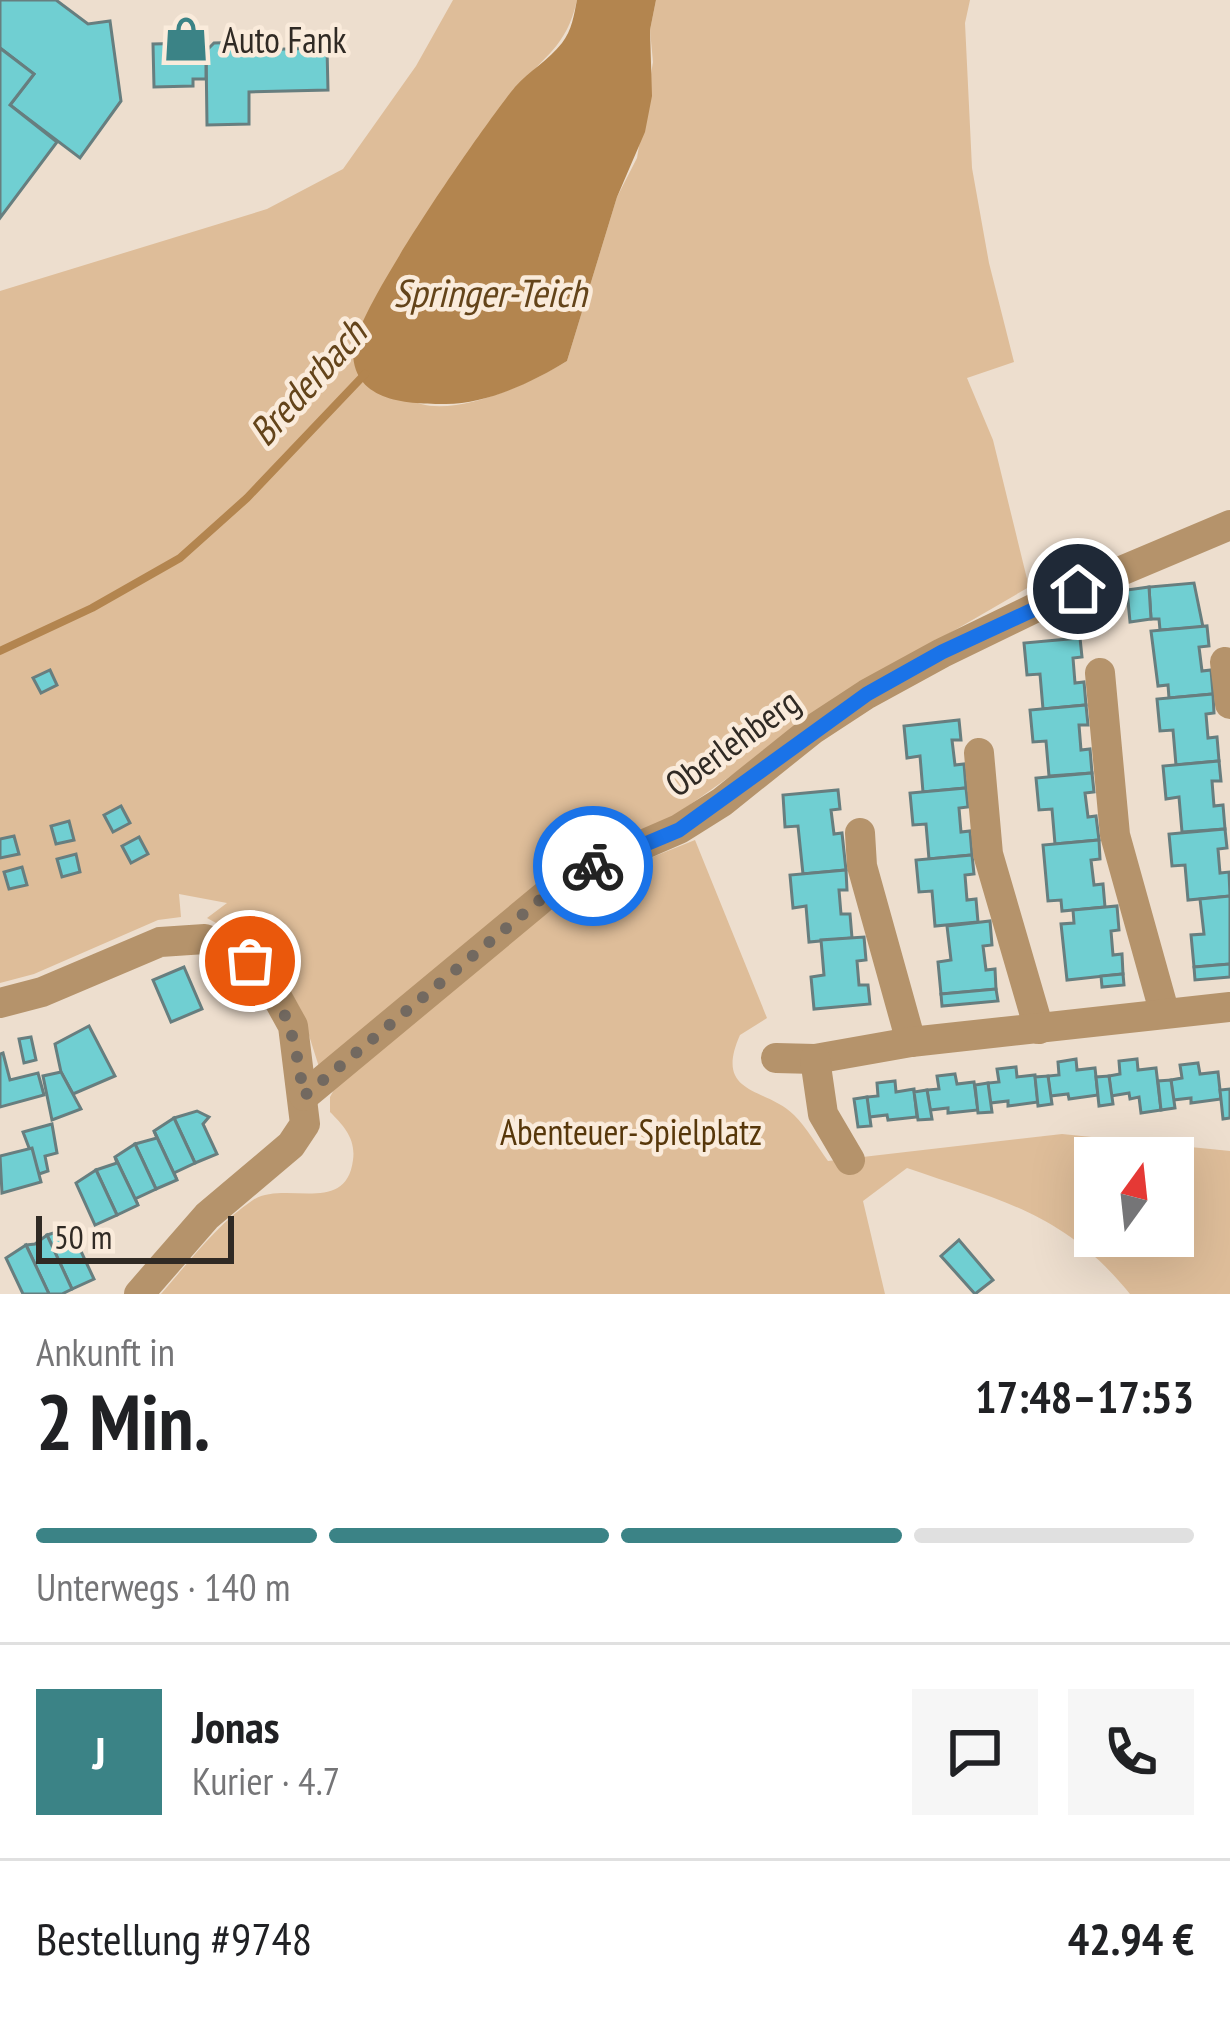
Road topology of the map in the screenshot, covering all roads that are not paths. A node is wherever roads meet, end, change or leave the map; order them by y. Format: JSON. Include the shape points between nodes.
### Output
{"nodes":[{"id":1,"x":1230,"y":525,"type":"edge"},
{"id":2,"x":1226,"y":662,"type":"dead end"},
{"id":3,"x":1100,"y":673,"type":"dead end"},
{"id":4,"x":1230,"y":704,"type":"edge"},
{"id":5,"x":980,"y":753,"type":"dead end"},
{"id":6,"x":860,"y":833,"type":"dead end"},
{"id":7,"x":0,"y":1003,"type":"edge"},
{"id":8,"x":1230,"y":1006,"type":"edge"},
{"id":9,"x":1164,"y":1011,"type":"junction"},
{"id":10,"x":1039,"y":1029,"type":"junction"},
{"id":11,"x":911,"y":1042,"type":"junction"},
{"id":12,"x":776,"y":1058,"type":"dead end"},
{"id":13,"x":815,"y":1059,"type":"junction"},
{"id":14,"x":304,"y":1096,"type":"junction"},
{"id":15,"x":850,"y":1160,"type":"dead end"},
{"id":16,"x":139,"y":1294,"type":"edge"}],
"edges":[{"from":1,"to":14,"type":"street","name":"Oberlehberg","via":[[1045,603],[867,694],[679,830],[546,895]]},
{"from":2,"to":4,"type":"street"},
{"from":3,"to":9,"type":"street","via":[[1115,835]]},
{"from":5,"to":10,"type":"street","via":[[988,854]]},
{"from":6,"to":11,"type":"street"},
{"from":7,"to":14,"type":"street","via":[[160,942],[205,939],[250,961],[272,988],[292,1026]]},
{"from":8,"to":9,"type":"street"},
{"from":9,"to":10,"type":"street"},
{"from":10,"to":11,"type":"street"},
{"from":11,"to":13,"type":"street"},
{"from":12,"to":13,"type":"street"},
{"from":13,"to":15,"type":"street","via":[[823,1114]]},
{"from":14,"to":16,"type":"street","via":[[303,1153],[208,1216]]}]}
